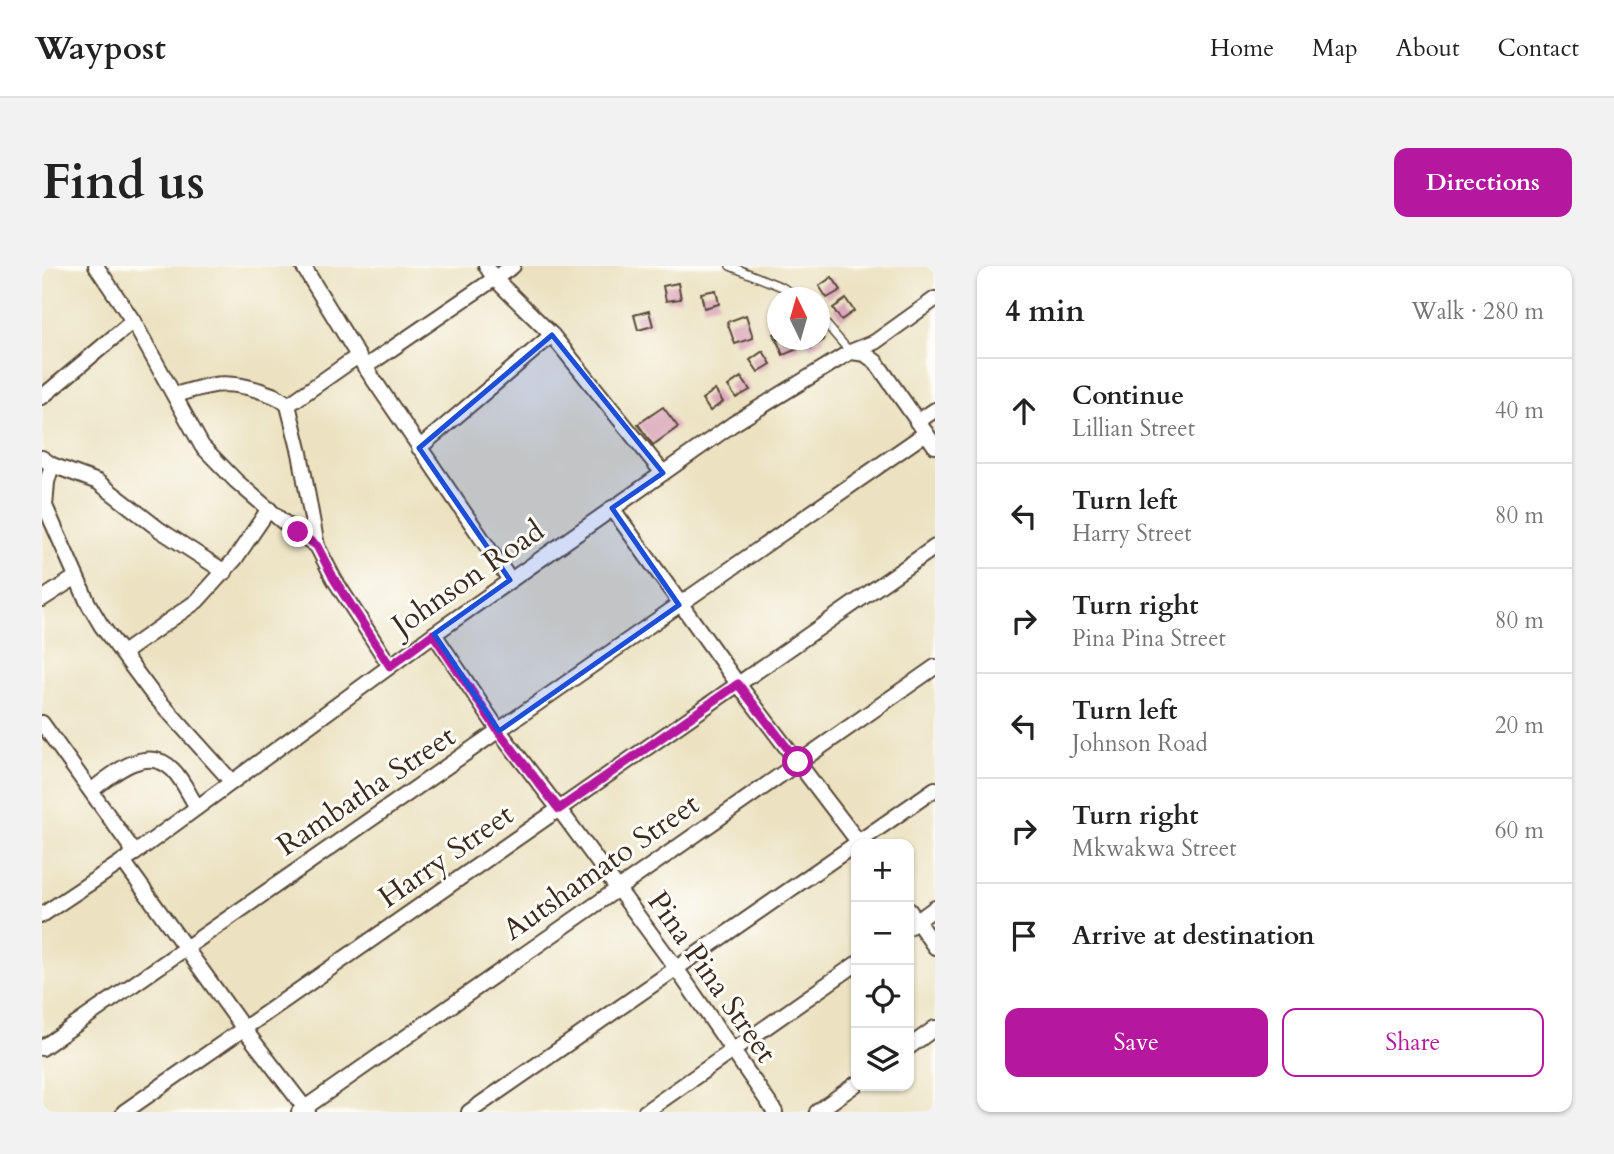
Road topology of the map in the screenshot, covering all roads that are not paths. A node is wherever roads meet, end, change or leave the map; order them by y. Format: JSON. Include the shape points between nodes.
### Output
{"nodes":[{"id":1,"x":96,"y":266,"type":"edge"},
{"id":2,"x":303,"y":266,"type":"edge"},
{"id":3,"x":486,"y":266,"type":"edge"},
{"id":4,"x":513,"y":266,"type":"edge"},
{"id":5,"x":730,"y":266,"type":"edge"},
{"id":6,"x":495,"y":279,"type":"junction"},
{"id":7,"x":782,"y":287,"type":"edge"},
{"id":8,"x":935,"y":299,"type":"edge"},
{"id":9,"x":133,"y":321,"type":"junction"},
{"id":10,"x":830,"y":329,"type":"edge"},
{"id":11,"x":552,"y":335,"type":"junction"},
{"id":12,"x":850,"y":352,"type":"junction"},
{"id":13,"x":361,"y":361,"type":"junction"},
{"id":14,"x":175,"y":395,"type":"junction"},
{"id":15,"x":42,"y":397,"type":"edge"},
{"id":16,"x":288,"y":405,"type":"junction"},
{"id":17,"x":935,"y":410,"type":"edge"},
{"id":18,"x":921,"y":428,"type":"junction"},
{"id":19,"x":935,"y":446,"type":"edge"},
{"id":20,"x":419,"y":448,"type":"junction"},
{"id":21,"x":47,"y":462,"type":"edge"},
{"id":22,"x":663,"y":473,"type":"junction"},
{"id":23,"x":612,"y":508,"type":"junction"},
{"id":24,"x":269,"y":509,"type":"junction"},
{"id":25,"x":317,"y":546,"type":"junction"},
{"id":26,"x":935,"y":547,"type":"edge"},
{"id":27,"x":225,"y":572,"type":"junction"},
{"id":28,"x":76,"y":577,"type":"junction"},
{"id":29,"x":510,"y":580,"type":"junction"},
{"id":30,"x":42,"y":599,"type":"edge"},
{"id":31,"x":679,"y":605,"type":"junction"},
{"id":32,"x":433,"y":634,"type":"junction"},
{"id":33,"x":123,"y":653,"type":"junction"},
{"id":34,"x":390,"y":666,"type":"junction"},
{"id":35,"x":935,"y":667,"type":"edge"},
{"id":36,"x":738,"y":684,"type":"junction"},
{"id":37,"x":42,"y":723,"type":"edge"},
{"id":38,"x":499,"y":732,"type":"junction"},
{"id":39,"x":798,"y":762,"type":"junction"},
{"id":40,"x":232,"y":782,"type":"junction"},
{"id":41,"x":935,"y":789,"type":"edge"},
{"id":42,"x":91,"y":791,"type":"junction"},
{"id":43,"x":197,"y":807,"type":"junction"},
{"id":44,"x":559,"y":809,"type":"junction"},
{"id":45,"x":856,"y":839,"type":"edge"},
{"id":46,"x":865,"y":839,"type":"edge"},
{"id":47,"x":851,"y":848,"type":"edge"},
{"id":48,"x":129,"y":857,"type":"junction"},
{"id":49,"x":617,"y":888,"type":"junction"},
{"id":50,"x":935,"y":908,"type":"edge"},
{"id":51,"x":42,"y":915,"type":"edge"},
{"id":52,"x":914,"y":918,"type":"edge"},
{"id":53,"x":914,"y":921,"type":"edge"},
{"id":54,"x":185,"y":947,"type":"junction"},
{"id":55,"x":935,"y":947,"type":"edge"},
{"id":56,"x":855,"y":965,"type":"edge"},
{"id":57,"x":676,"y":968,"type":"junction"},
{"id":58,"x":935,"y":1028,"type":"edge"},
{"id":59,"x":244,"y":1029,"type":"junction"},
{"id":60,"x":914,"y":1043,"type":"edge"},
{"id":61,"x":42,"y":1048,"type":"edge"},
{"id":62,"x":732,"y":1051,"type":"junction"},
{"id":63,"x":851,"y":1088,"type":"edge"},
{"id":64,"x":304,"y":1111,"type":"edge"},
{"id":65,"x":124,"y":1112,"type":"edge"},
{"id":66,"x":470,"y":1112,"type":"edge"},
{"id":67,"x":645,"y":1112,"type":"edge"},
{"id":68,"x":775,"y":1112,"type":"edge"},
{"id":69,"x":817,"y":1112,"type":"edge"}],
"edges":[{"from":1,"to":9,"type":"street"},
{"from":2,"to":13,"type":"street"},
{"from":3,"to":6,"type":"street"},
{"from":4,"to":6,"type":"street"},
{"from":5,"to":7,"type":"lane"},
{"from":6,"to":11,"type":"street"},
{"from":6,"to":13,"type":"street"},
{"from":8,"to":12,"type":"street","name":"Johnson Road","via":[[875,342]]},
{"from":9,"to":14,"type":"street"},
{"from":9,"to":15,"type":"street"},
{"from":10,"to":12,"type":"lane"},
{"from":11,"to":20,"type":"street"},
{"from":11,"to":22,"type":"street"},
{"from":12,"to":18,"type":"street","via":[[865,354],[876,362]]},
{"from":12,"to":22,"type":"street","name":"Johnson Road","via":[[744,416]]},
{"from":13,"to":16,"type":"street"},
{"from":13,"to":20,"type":"street"},
{"from":14,"to":16,"type":"street","via":[[225,383],[281,398]]},
{"from":14,"to":24,"type":"street","via":[[202,446]]},
{"from":16,"to":25,"type":"street"},
{"from":17,"to":18,"type":"street","name":"Rambatha Street"},
{"from":18,"to":19,"type":"street"},
{"from":18,"to":31,"type":"street","name":"Rambatha Street"},
{"from":20,"to":29,"type":"street"},
{"from":21,"to":27,"type":"street","via":[[98,482]]},
{"from":21,"to":28,"type":"street","via":[[45,506]]},
{"from":22,"to":23,"type":"street","name":"Johnson Road"},
{"from":23,"to":29,"type":"street","name":"Johnson Road"},
{"from":23,"to":31,"type":"street"},
{"from":24,"to":25,"type":"street"},
{"from":24,"to":27,"type":"street"},
{"from":25,"to":34,"type":"street"},
{"from":26,"to":36,"type":"street","name":"Harry Street"},
{"from":27,"to":33,"type":"street","via":[[182,612]]},
{"from":28,"to":30,"type":"street"},
{"from":28,"to":33,"type":"street","via":[[101,625]]},
{"from":29,"to":32,"type":"street","name":"Johnson Road"},
{"from":31,"to":36,"type":"street"},
{"from":31,"to":38,"type":"street","name":"Rambatha Street"},
{"from":32,"to":34,"type":"street","name":"Johnson Road"},
{"from":32,"to":38,"type":"street","name":"Pina Pina Street"},
{"from":33,"to":40,"type":"street","via":[[151,692]]},
{"from":34,"to":40,"type":"street","name":"Johnson Road"},
{"from":35,"to":39,"type":"street","name":"Autshamato Street"},
{"from":36,"to":39,"type":"street"},
{"from":36,"to":44,"type":"street","name":"Harry Street"},
{"from":37,"to":42,"type":"street"},
{"from":38,"to":44,"type":"street","name":"Pina Pina Street"},
{"from":38,"to":54,"type":"street","name":"Rambatha Street"},
{"from":39,"to":45,"type":"street"},
{"from":39,"to":49,"type":"street","name":"Autshamato Street"},
{"from":40,"to":43,"type":"street","name":"Johnson Road"},
{"from":41,"to":46,"type":"street"},
{"from":42,"to":43,"type":"street","via":[[123,767],[146,760],[172,768]]},
{"from":42,"to":48,"type":"street"},
{"from":43,"to":48,"type":"street","name":"Johnson Road"},
{"from":44,"to":49,"type":"street","name":"Pina Pina Street"},
{"from":44,"to":59,"type":"street","name":"Harry Street"},
{"from":47,"to":57,"type":"street"},
{"from":48,"to":51,"type":"street","name":"Johnson Road"},
{"from":48,"to":54,"type":"street"},
{"from":49,"to":57,"type":"street","name":"Pina Pina Street"},
{"from":49,"to":64,"type":"street","name":"Autshamato Street"},
{"from":50,"to":52,"type":"street"},
{"from":53,"to":55,"type":"street"},
{"from":54,"to":59,"type":"street"},
{"from":54,"to":61,"type":"street","name":"Rambatha Street"},
{"from":56,"to":62,"type":"street"},
{"from":57,"to":62,"type":"street","name":"Pina Pina Street"},
{"from":57,"to":66,"type":"street"},
{"from":58,"to":60,"type":"street"},
{"from":59,"to":64,"type":"street"},
{"from":59,"to":65,"type":"street","name":"Harry Street"},
{"from":62,"to":67,"type":"street"},
{"from":62,"to":68,"type":"street","name":"Pina Pina Street"},
{"from":63,"to":69,"type":"street"}]}
